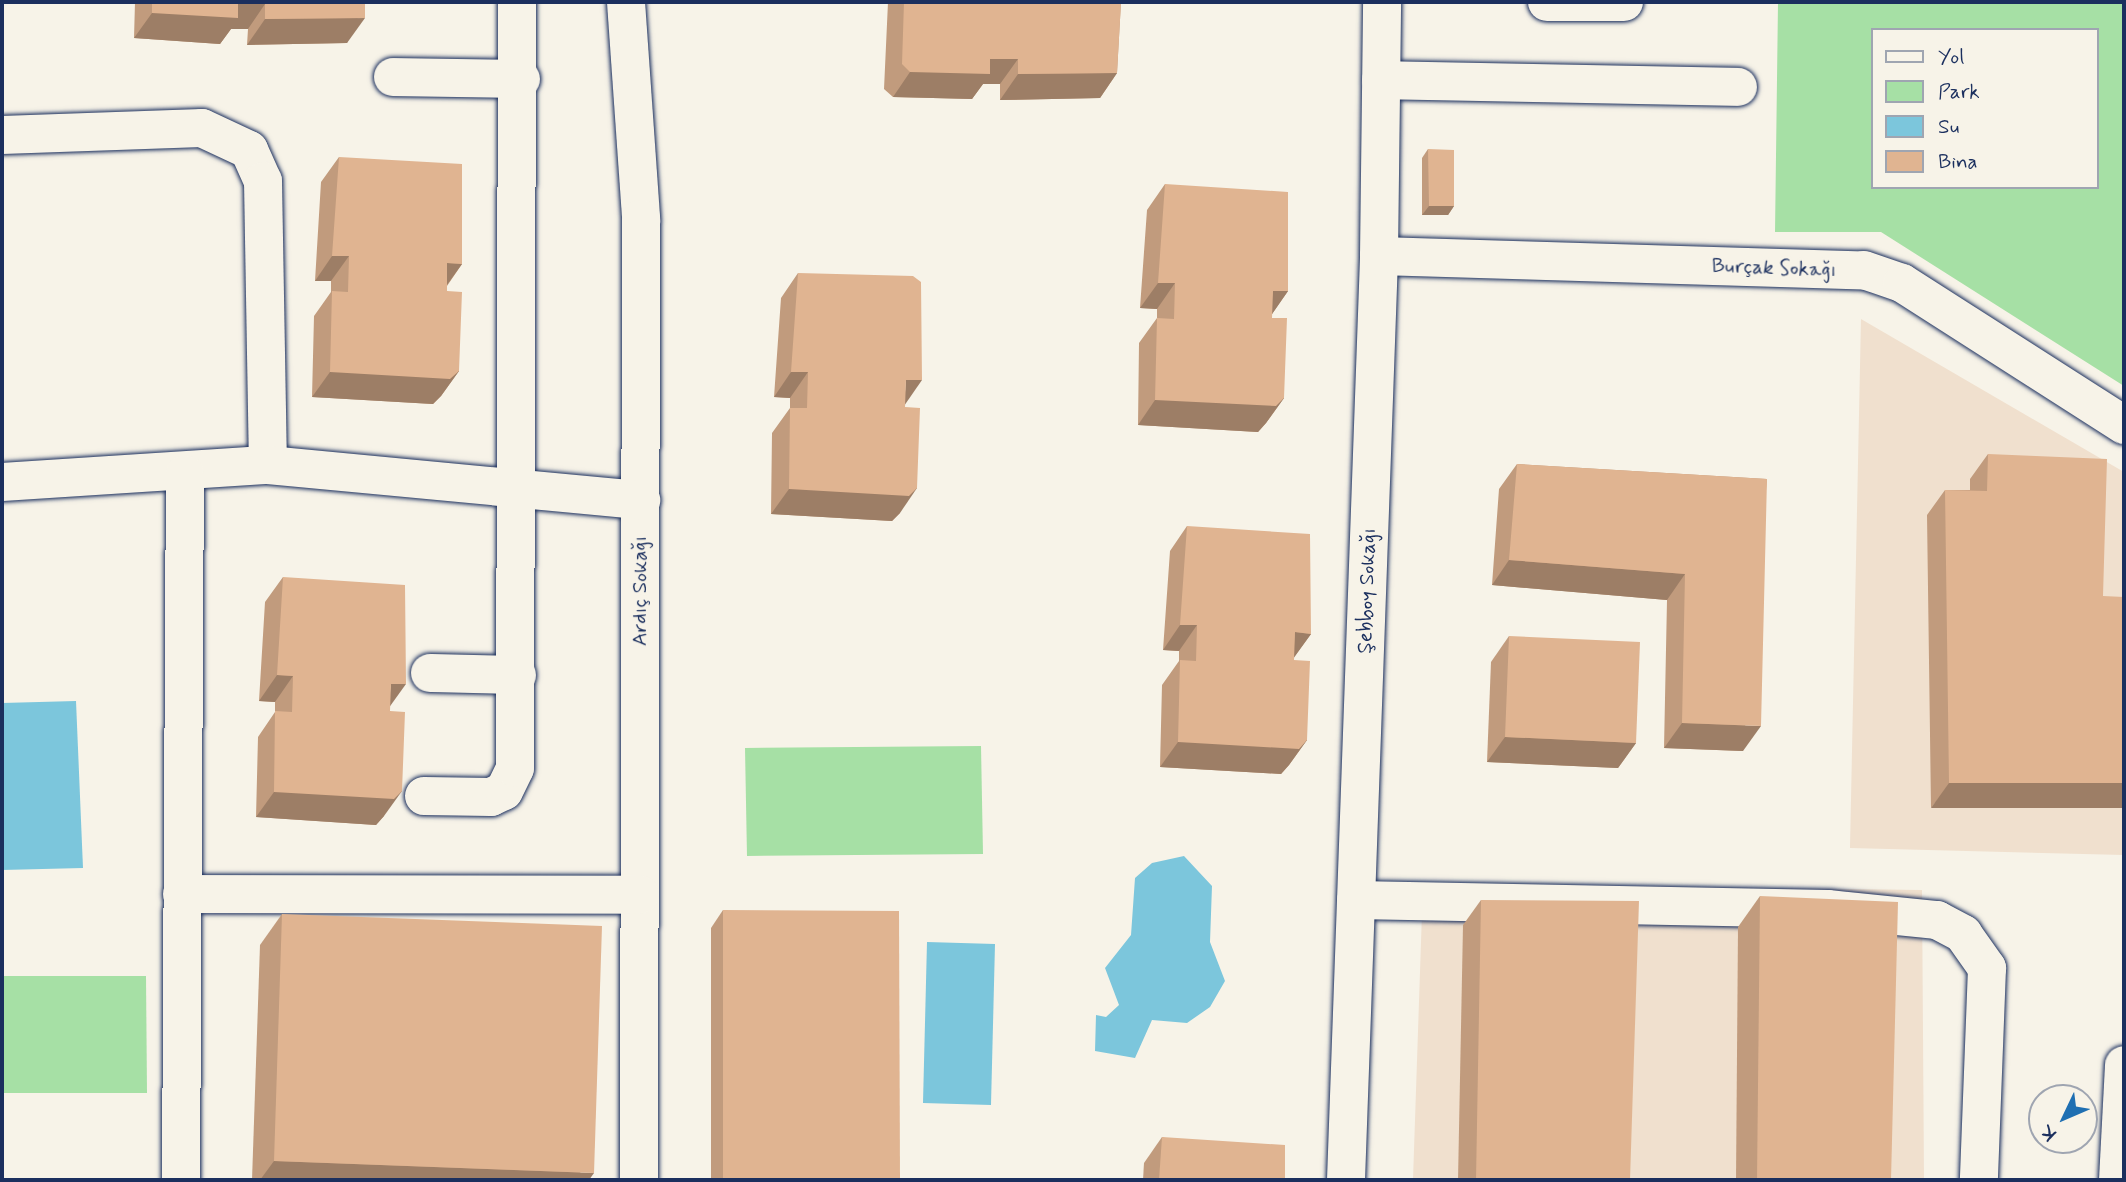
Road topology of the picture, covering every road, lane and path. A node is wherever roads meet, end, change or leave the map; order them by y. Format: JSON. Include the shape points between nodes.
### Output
{"nodes":[{"id":1,"x":517,"y":2,"type":"edge"},
{"id":2,"x":626,"y":2,"type":"edge"},
{"id":3,"x":1382,"y":2,"type":"edge"},
{"id":4,"x":1547,"y":2,"type":"edge"},
{"id":5,"x":1624,"y":2,"type":"edge"},
{"id":6,"x":393,"y":78,"type":"dead end"},
{"id":7,"x":521,"y":79,"type":"junction"},
{"id":8,"x":1381,"y":80,"type":"junction"},
{"id":9,"x":1738,"y":87,"type":"dead end"},
{"id":10,"x":2,"y":135,"type":"edge"},
{"id":11,"x":1380,"y":256,"type":"junction"},
{"id":12,"x":2124,"y":425,"type":"edge"},
{"id":13,"x":268,"y":465,"type":"junction"},
{"id":14,"x":185,"y":474,"type":"junction"},
{"id":15,"x":2,"y":482,"type":"edge"},
{"id":16,"x":519,"y":492,"type":"junction"},
{"id":17,"x":640,"y":500,"type":"junction"},
{"id":18,"x":430,"y":673,"type":"dead end"},
{"id":19,"x":517,"y":675,"type":"junction"},
{"id":20,"x":424,"y":796,"type":"dead end"},
{"id":21,"x":182,"y":894,"type":"junction"},
{"id":22,"x":640,"y":895,"type":"junction"},
{"id":23,"x":1356,"y":900,"type":"junction"},
{"id":24,"x":2124,"y":1065,"type":"edge"},
{"id":25,"x":181,"y":1180,"type":"edge"},
{"id":26,"x":639,"y":1180,"type":"edge"},
{"id":27,"x":1346,"y":1180,"type":"edge"},
{"id":28,"x":1979,"y":1180,"type":"edge"},
{"id":29,"x":2118,"y":1180,"type":"edge"}],
"edges":[{"from":1,"to":7,"type":"street"},
{"from":2,"to":17,"type":"street","name":"Ardıç Sokağı","via":[[641,219]]},
{"from":3,"to":8,"type":"street","name":"Şebboy Sokağı"},
{"from":4,"to":5,"type":"street"},
{"from":6,"to":7,"type":"street"},
{"from":7,"to":16,"type":"street"},
{"from":8,"to":9,"type":"street"},
{"from":8,"to":11,"type":"street","name":"Şebboy Sokağı"},
{"from":10,"to":13,"type":"street","via":[[202,128],[249,150],[263,181]]},
{"from":11,"to":12,"type":"street","name":"Burçak Sokağı","via":[[1864,271],[1902,283]]},
{"from":11,"to":23,"type":"street","name":"Şebboy Sokağı"},
{"from":13,"to":14,"type":"street"},
{"from":13,"to":16,"type":"street"},
{"from":14,"to":15,"type":"street"},
{"from":14,"to":21,"type":"street"},
{"from":16,"to":17,"type":"street"},
{"from":16,"to":19,"type":"street"},
{"from":17,"to":22,"type":"street","name":"Ardıç Sokağı"},
{"from":18,"to":19,"type":"street"},
{"from":19,"to":20,"type":"street","via":[[515,768],[503,791],[491,797]]},
{"from":21,"to":22,"type":"street"},
{"from":21,"to":25,"type":"street"},
{"from":22,"to":26,"type":"street","name":"Ardıç Sokağı"},
{"from":23,"to":27,"type":"street","name":"Şebboy Sokağı"},
{"from":23,"to":28,"type":"street","via":[[1828,909],[1937,920],[1963,934],[1987,968]]},
{"from":24,"to":29,"type":"street"}]}
